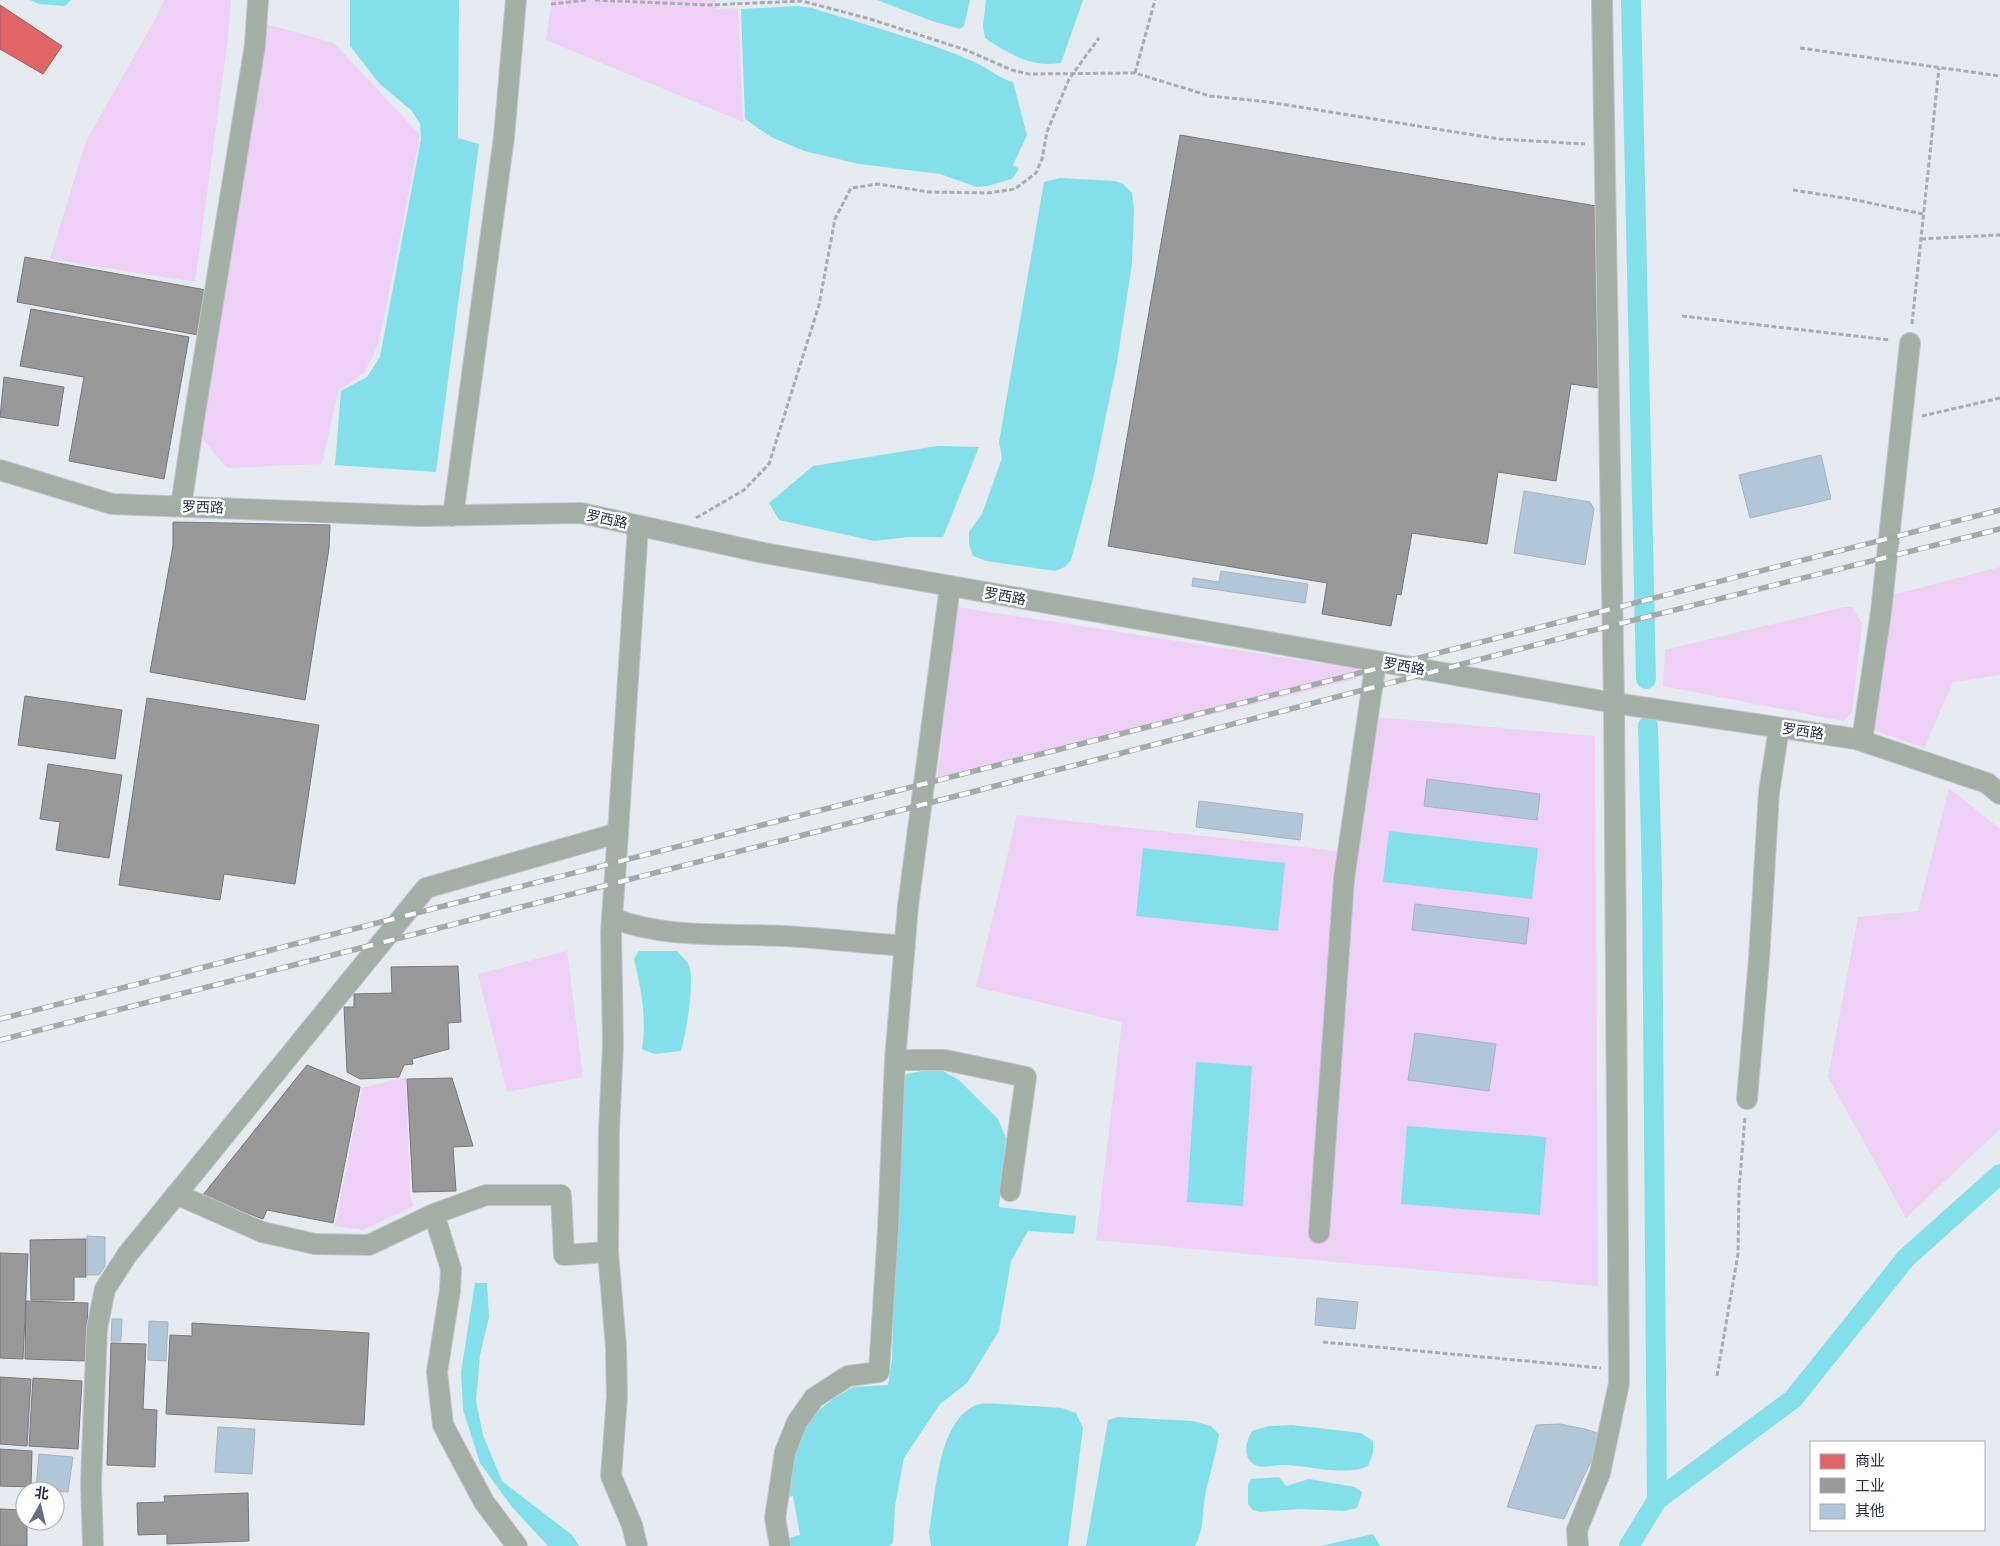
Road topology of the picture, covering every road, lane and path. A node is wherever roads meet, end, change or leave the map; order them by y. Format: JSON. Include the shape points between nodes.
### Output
{"nodes":[{"id":1,"x":258,"y":0,"type":"edge"},
{"id":2,"x":516,"y":0,"type":"edge"},
{"id":3,"x":588,"y":0,"type":"edge"},
{"id":4,"x":595,"y":0,"type":"edge"},
{"id":5,"x":1154,"y":0,"type":"edge"},
{"id":6,"x":1602,"y":0,"type":"edge"},
{"id":7,"x":551,"y":4,"type":"dead end"},
{"id":8,"x":1099,"y":38,"type":"dead end"},
{"id":9,"x":1800,"y":48,"type":"dead end"},
{"id":10,"x":1939,"y":68,"type":"junction"},
{"id":11,"x":1073,"y":73,"type":"junction"},
{"id":12,"x":1135,"y":74,"type":"junction"},
{"id":13,"x":2000,"y":76,"type":"edge"},
{"id":14,"x":1604,"y":145,"type":"junction"},
{"id":15,"x":1793,"y":190,"type":"dead end"},
{"id":16,"x":1923,"y":214,"type":"junction"},
{"id":17,"x":2000,"y":235,"type":"edge"},
{"id":18,"x":1921,"y":239,"type":"junction"},
{"id":19,"x":1682,"y":316,"type":"dead end"},
{"id":20,"x":1910,"y":342,"type":"junction"},
{"id":21,"x":2000,"y":398,"type":"edge"},
{"id":22,"x":1902,"y":420,"type":"junction"},
{"id":23,"x":0,"y":470,"type":"edge"},
{"id":24,"x":181,"y":506,"type":"junction"},
{"id":25,"x":453,"y":516,"type":"junction"},
{"id":26,"x":638,"y":526,"type":"junction"},
{"id":27,"x":686,"y":536,"type":"junction"},
{"id":28,"x":950,"y":586,"type":"junction"},
{"id":29,"x":1376,"y":662,"type":"junction"},
{"id":30,"x":1614,"y":704,"type":"junction"},
{"id":31,"x":1779,"y":728,"type":"junction"},
{"id":32,"x":1862,"y":741,"type":"junction"},
{"id":33,"x":2000,"y":794,"type":"edge"},
{"id":34,"x":618,"y":833,"type":"junction"},
{"id":35,"x":612,"y":918,"type":"junction"},
{"id":36,"x":904,"y":946,"type":"junction"},
{"id":37,"x":895,"y":1060,"type":"junction"},
{"id":38,"x":1747,"y":1099,"type":"joint"},
{"id":39,"x":1010,"y":1191,"type":"dead end"},
{"id":40,"x":176,"y":1194,"type":"junction"},
{"id":41,"x":434,"y":1214,"type":"junction"},
{"id":42,"x":1320,"y":1233,"type":"dead end"},
{"id":43,"x":608,"y":1252,"type":"junction"},
{"id":44,"x":1323,"y":1342,"type":"dead end"},
{"id":45,"x":1618,"y":1369,"type":"junction"},
{"id":46,"x":1717,"y":1376,"type":"dead end"},
{"id":47,"x":93,"y":1546,"type":"edge"},
{"id":48,"x":517,"y":1546,"type":"edge"},
{"id":49,"x":637,"y":1546,"type":"edge"},
{"id":50,"x":780,"y":1546,"type":"edge"},
{"id":51,"x":1578,"y":1546,"type":"edge"}],
"edges":[{"from":1,"to":24,"type":"street","via":[[255,45]]},
{"from":2,"to":25,"type":"street","via":[[504,137]]},
{"from":3,"to":7,"type":"path"},
{"from":4,"to":11,"type":"path","via":[[708,6],[802,1],[870,18],[966,50],[1012,70],[1028,74]]},
{"from":5,"to":12,"type":"path"},
{"from":6,"to":14,"type":"street"},
{"from":8,"to":11,"type":"path"},
{"from":9,"to":10,"type":"path"},
{"from":10,"to":13,"type":"path"},
{"from":10,"to":16,"type":"path"},
{"from":11,"to":12,"type":"path"},
{"from":11,"to":27,"type":"path","via":[[1047,132],[1036,173],[1015,188],[988,193],[929,192],[878,184],[851,188],[835,219],[819,304],[769,464],[744,490],[697,516]]},
{"from":12,"to":14,"type":"path","via":[[1210,96],[1268,102],[1499,139]]},
{"from":14,"to":30,"type":"street"},
{"from":15,"to":16,"type":"path"},
{"from":16,"to":18,"type":"path"},
{"from":17,"to":18,"type":"path"},
{"from":18,"to":20,"type":"path"},
{"from":19,"to":20,"type":"path"},
{"from":20,"to":22,"type":"street"},
{"from":21,"to":22,"type":"path"},
{"from":22,"to":32,"type":"street","via":[[1881,612]]},
{"from":23,"to":24,"type":"street","name":"罗西路","via":[[112,504]]},
{"from":24,"to":25,"type":"street","name":"罗西路"},
{"from":25,"to":26,"type":"street","name":"罗西路","via":[[581,513]]},
{"from":26,"to":27,"type":"street","name":"罗西路"},
{"from":26,"to":34,"type":"street"},
{"from":27,"to":28,"type":"street","name":"罗西路"},
{"from":28,"to":29,"type":"street","name":"罗西路"},
{"from":28,"to":36,"type":"street"},
{"from":29,"to":30,"type":"street","name":"罗西路"},
{"from":29,"to":42,"type":"street","via":[[1344,879]]},
{"from":30,"to":31,"type":"street","name":"罗西路"},
{"from":30,"to":45,"type":"street"},
{"from":31,"to":32,"type":"street","name":"罗西路"},
{"from":31,"to":38,"type":"street","via":[[1769,792]]},
{"from":32,"to":33,"type":"street","name":"罗西路","via":[[1987,783]]},
{"from":34,"to":35,"type":"street"},
{"from":34,"to":40,"type":"street","via":[[426,888]]},
{"from":35,"to":36,"type":"street","via":[[634,927],[683,934],[783,936]]},
{"from":35,"to":43,"type":"street","via":[[613,1044]]},
{"from":36,"to":37,"type":"street"},
{"from":37,"to":39,"type":"street","via":[[945,1060],[1026,1077]]},
{"from":37,"to":50,"type":"street","via":[[879,1372],[848,1376],[814,1398],[797,1422],[786,1452],[775,1518]]},
{"from":38,"to":46,"type":"path","via":[[1739,1190],[1738,1254]]},
{"from":40,"to":41,"type":"street","via":[[262,1232],[315,1244],[369,1245]]},
{"from":40,"to":47,"type":"street","via":[[127,1254],[105,1289],[97,1328],[91,1483]]},
{"from":41,"to":43,"type":"street","via":[[486,1195],[561,1195],[564,1255]]},
{"from":41,"to":48,"type":"street","via":[[451,1269],[437,1372],[443,1425],[484,1502]]},
{"from":43,"to":49,"type":"street","via":[[618,1397],[611,1476],[632,1525]]},
{"from":44,"to":45,"type":"path"},
{"from":45,"to":51,"type":"street","via":[[1619,1383],[1600,1473],[1577,1530]]}]}
